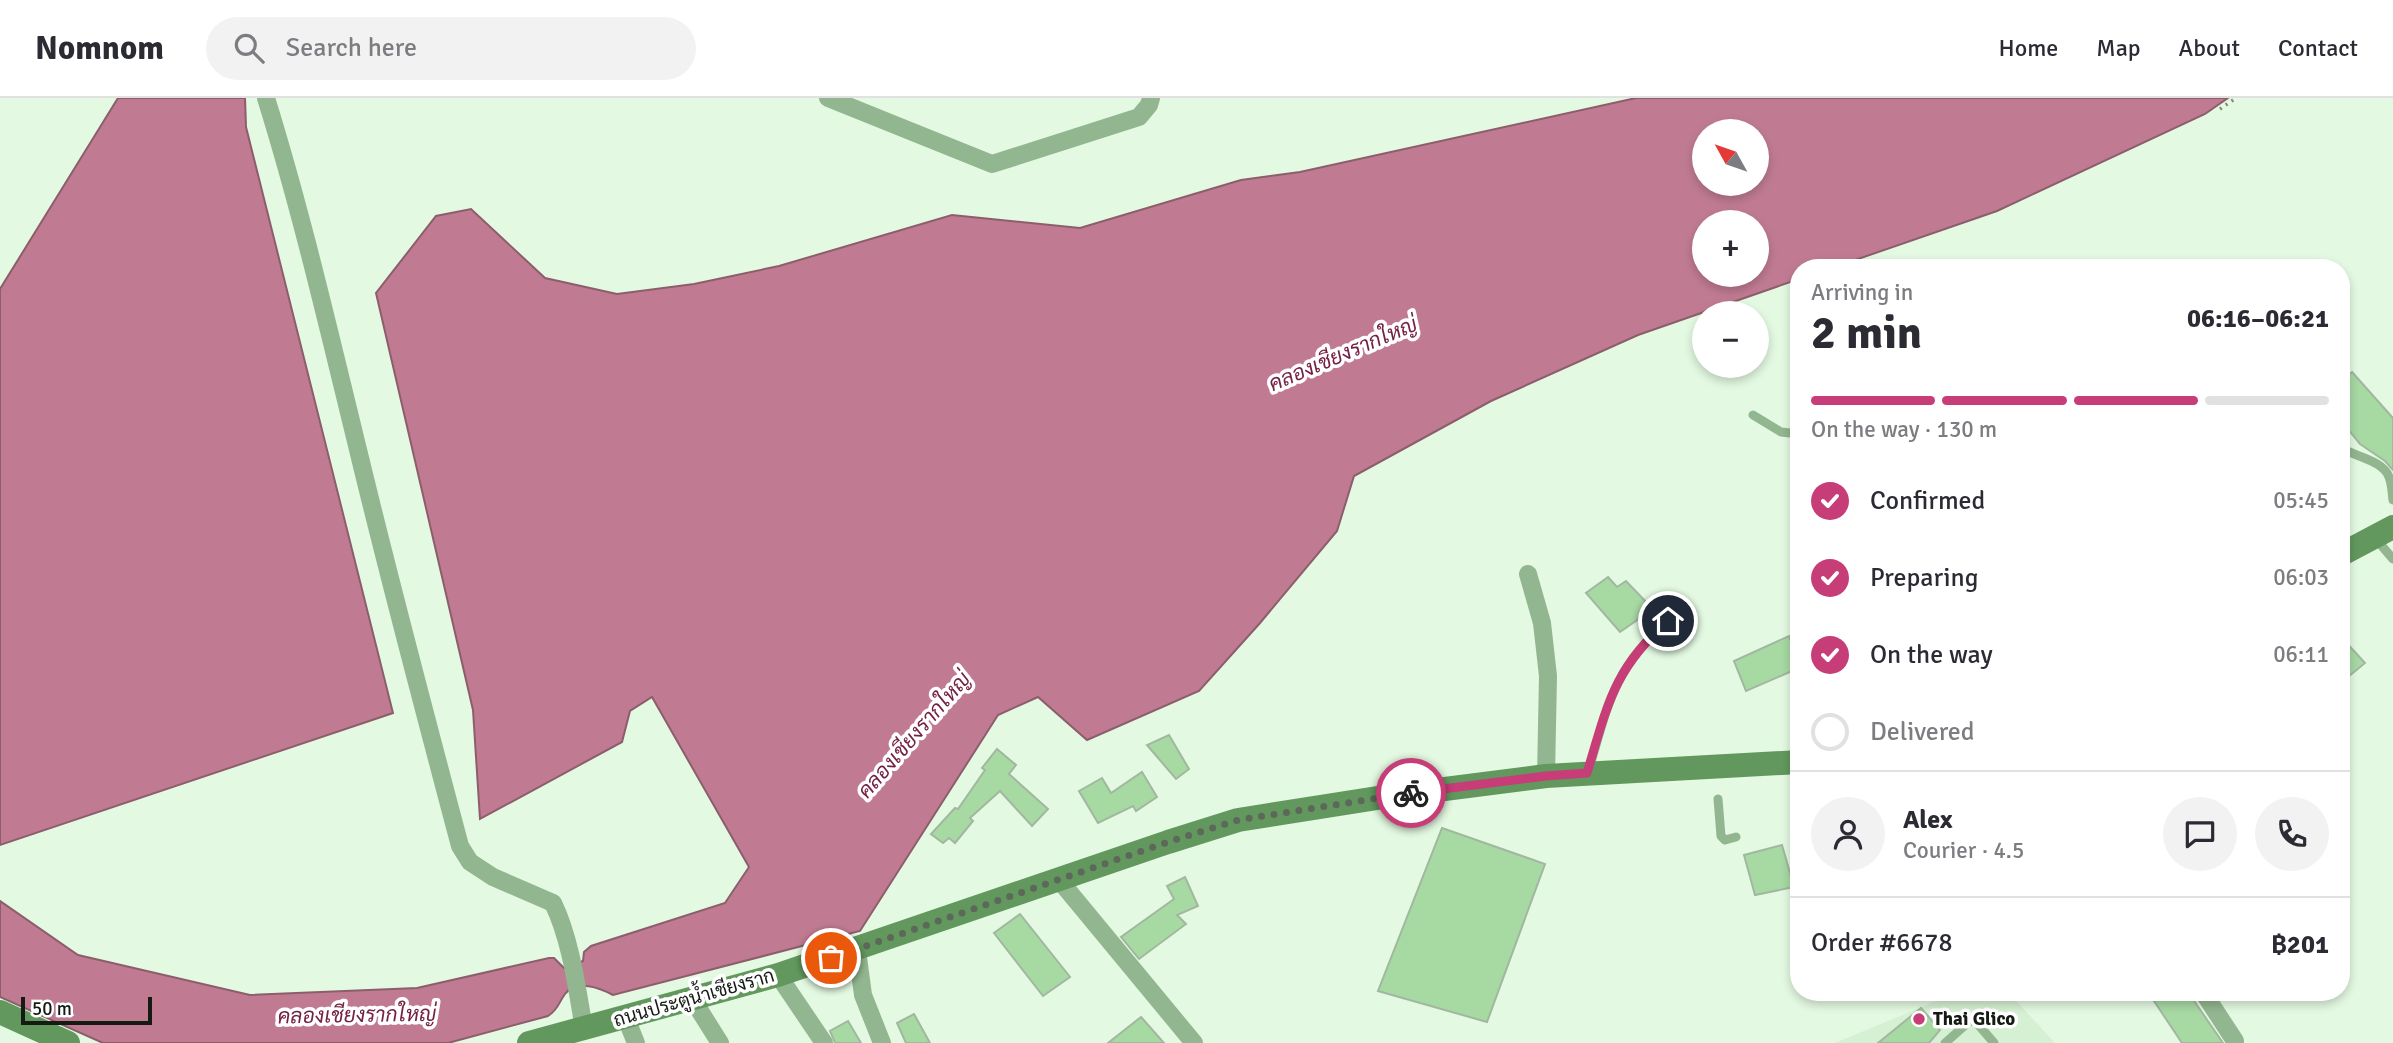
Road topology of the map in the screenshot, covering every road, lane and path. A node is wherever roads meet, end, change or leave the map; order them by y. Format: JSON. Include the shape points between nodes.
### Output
{"nodes":[{"id":1,"x":266,"y":98,"type":"edge"},
{"id":2,"x":828,"y":98,"type":"edge"},
{"id":3,"x":1151,"y":98,"type":"edge"},
{"id":4,"x":2236,"y":98,"type":"edge"},
{"id":5,"x":2220,"y":109,"type":"dead end"},
{"id":6,"x":1753,"y":415,"type":"dead end"},
{"id":7,"x":1790,"y":433,"type":"edge"},
{"id":8,"x":2350,"y":452,"type":"edge"},
{"id":9,"x":2393,"y":500,"type":"edge"},
{"id":10,"x":2383,"y":532,"type":"edge"},
{"id":11,"x":2350,"y":550,"type":"edge"},
{"id":12,"x":2393,"y":559,"type":"edge"},
{"id":13,"x":1528,"y":574,"type":"dead end"},
{"id":14,"x":1668,"y":621,"type":"dead end"},
{"id":15,"x":1790,"y":763,"type":"edge"},
{"id":16,"x":1587,"y":773,"type":"junction"},
{"id":17,"x":1546,"y":776,"type":"junction"},
{"id":18,"x":1718,"y":799,"type":"dead end"},
{"id":19,"x":1736,"y":837,"type":"dead end"},
{"id":20,"x":1060,"y":881,"type":"junction"},
{"id":21,"x":857,"y":950,"type":"junction"},
{"id":22,"x":778,"y":975,"type":"junction"},
{"id":23,"x":693,"y":1000,"type":"junction"},
{"id":24,"x":2209,"y":1001,"type":"edge"},
{"id":25,"x":0,"y":1012,"type":"edge"},
{"id":26,"x":626,"y":1017,"type":"junction"},
{"id":27,"x":584,"y":1029,"type":"junction"},
{"id":28,"x":2235,"y":1041,"type":"dead end"},
{"id":29,"x":538,"y":1042,"type":"edge"},
{"id":30,"x":68,"y":1043,"type":"edge"},
{"id":31,"x":636,"y":1043,"type":"edge"},
{"id":32,"x":720,"y":1043,"type":"edge"},
{"id":33,"x":824,"y":1043,"type":"edge"},
{"id":34,"x":882,"y":1043,"type":"edge"},
{"id":35,"x":1194,"y":1043,"type":"edge"},
{"id":36,"x":1945,"y":1043,"type":"edge"},
{"id":37,"x":1994,"y":1043,"type":"edge"}],
"edges":[{"from":1,"to":27,"type":"street","via":[[460,846],[470,862],[493,877],[553,903]]},
{"from":2,"to":3,"type":"street","via":[[992,164],[1139,117]]},
{"from":4,"to":5,"type":"path"},
{"from":6,"to":7,"type":"lane"},
{"from":8,"to":9,"type":"lane","via":[[2385,471]]},
{"from":10,"to":11,"type":"street"},
{"from":10,"to":12,"type":"lane"},
{"from":13,"to":17,"type":"street","via":[[1542,623],[1548,676]]},
{"from":14,"to":16,"type":"lane","via":[[1632,659],[1613,690]]},
{"from":15,"to":16,"type":"street","name":"ถนนประตูน้ำเชียงราก","via":[[1716,771]]},
{"from":16,"to":17,"type":"street","name":"ถนนประตูน้ำเชียงราก"},
{"from":17,"to":20,"type":"street","name":"ถนนประตูน้ำเชียงราก","via":[[1238,820]]},
{"from":18,"to":19,"type":"lane","via":[[1720,836],[1725,840]]},
{"from":20,"to":21,"type":"street","name":"ถนนประตูน้ำเชียงราก"},
{"from":20,"to":35,"type":"street"},
{"from":21,"to":22,"type":"street","name":"ถนนประตูน้ำเชียงราก"},
{"from":21,"to":34,"type":"street","via":[[863,995]]},
{"from":22,"to":23,"type":"street","name":"ถนนประตูน้ำเชียงราก"},
{"from":22,"to":33,"type":"street"},
{"from":23,"to":26,"type":"street","name":"ถนนประตูน้ำเชียงราก"},
{"from":23,"to":32,"type":"street"},
{"from":24,"to":28,"type":"street"},
{"from":25,"to":30,"type":"street"},
{"from":26,"to":27,"type":"street","name":"ถนนประตูน้ำเชียงราก"},
{"from":26,"to":31,"type":"street"},
{"from":27,"to":29,"type":"street","name":"ถนนประตูน้ำเชียงราก"},
{"from":36,"to":37,"type":"lane","via":[[1971,1020]]}]}
